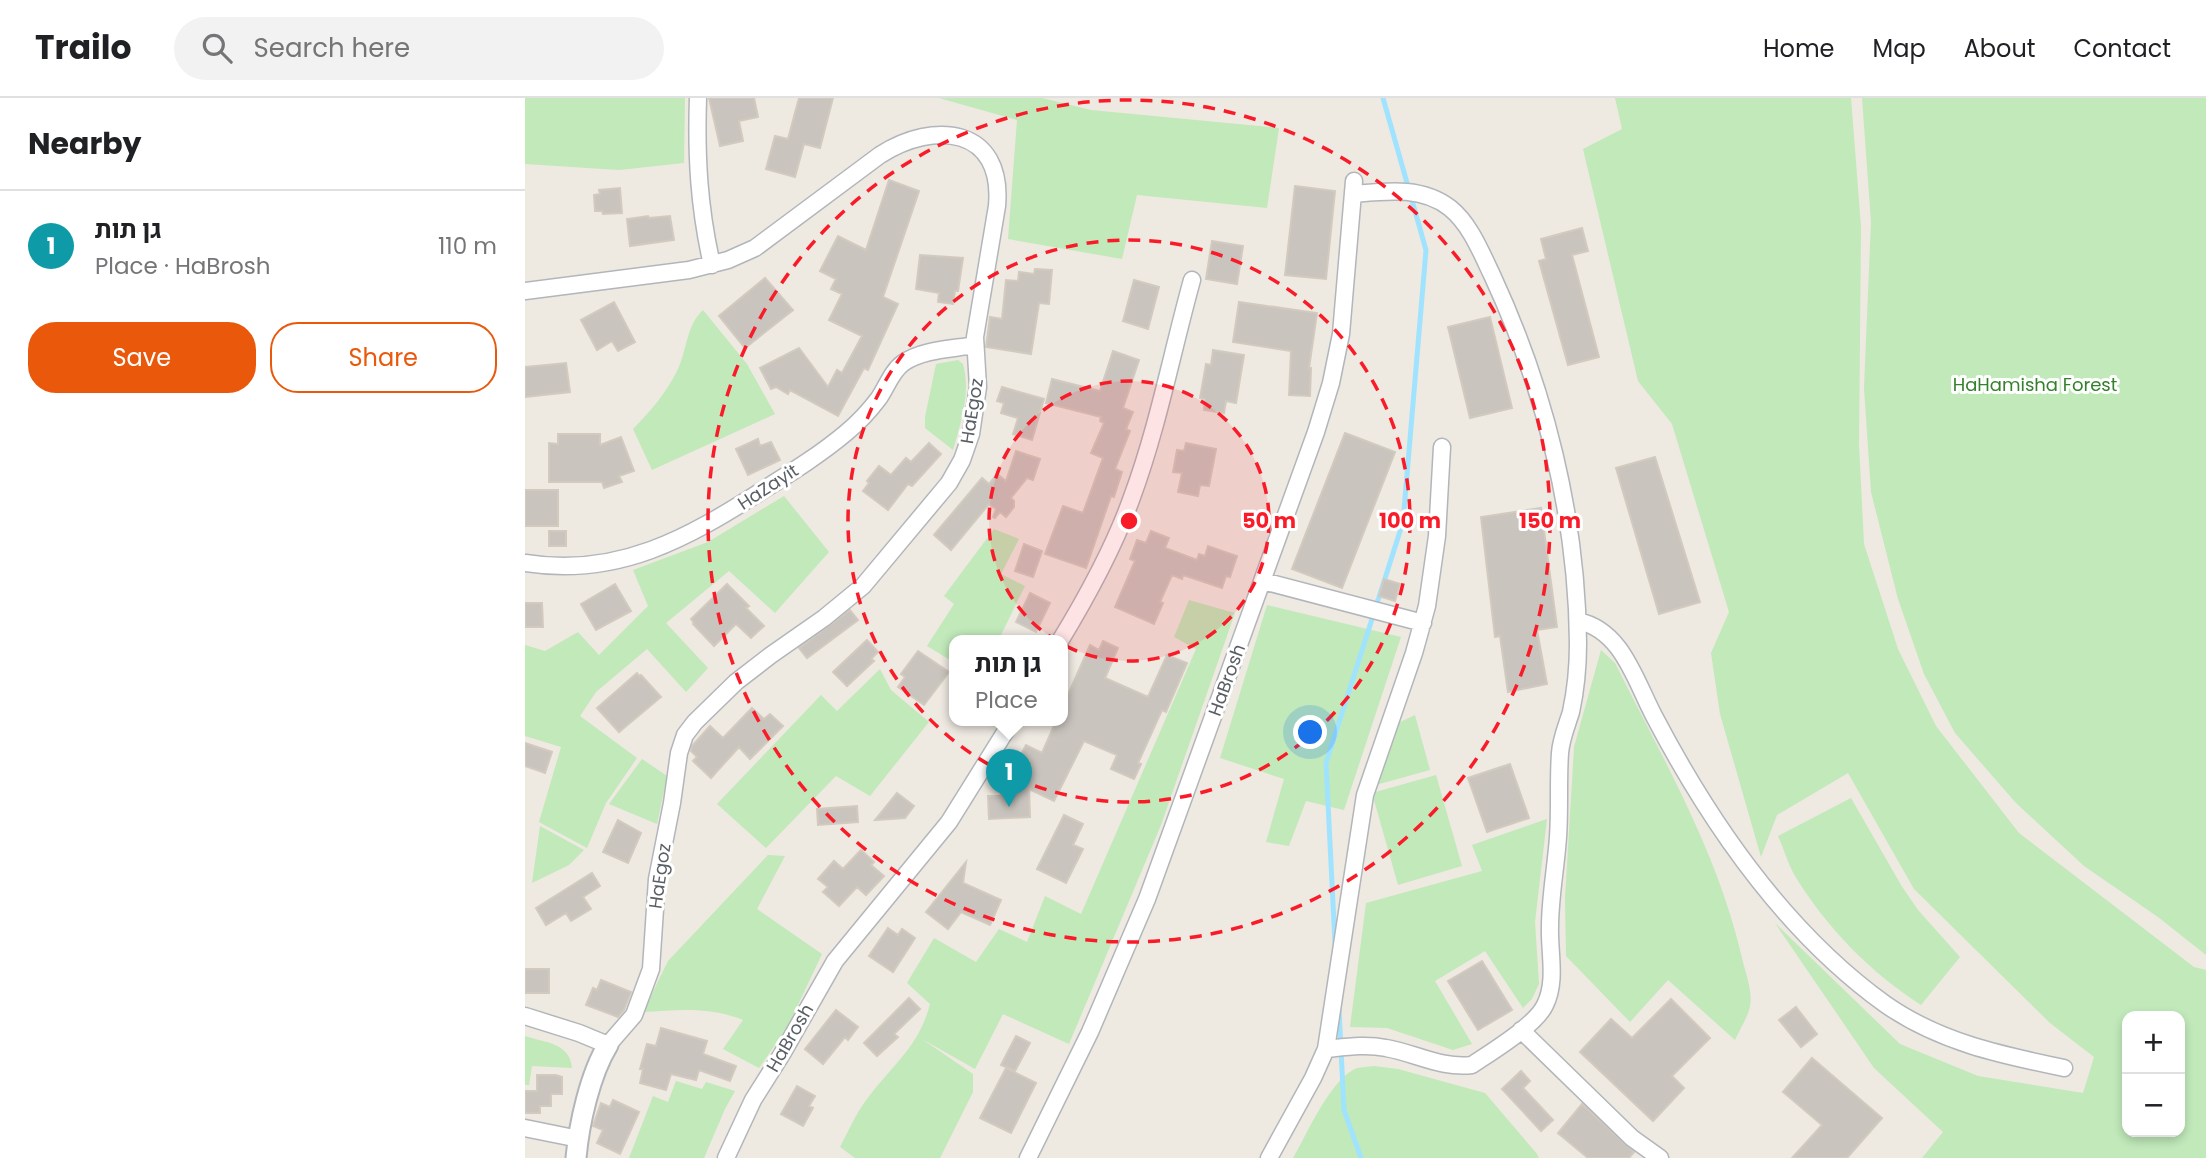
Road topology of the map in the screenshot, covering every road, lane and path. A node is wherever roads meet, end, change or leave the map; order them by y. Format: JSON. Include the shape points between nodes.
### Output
{"nodes":[{"id":1,"x":698,"y":98,"type":"edge"},
{"id":2,"x":712,"y":265,"type":"junction"},
{"id":3,"x":1192,"y":280,"type":"dead end"},
{"id":4,"x":525,"y":291,"type":"edge"},
{"id":5,"x":975,"y":345,"type":"junction"},
{"id":6,"x":1442,"y":447,"type":"dead end"},
{"id":7,"x":525,"y":563,"type":"edge"},
{"id":8,"x":1263,"y":581,"type":"junction"},
{"id":9,"x":1578,"y":621,"type":"junction"},
{"id":10,"x":1423,"y":623,"type":"junction"},
{"id":11,"x":1063,"y":635,"type":"edge"},
{"id":12,"x":1009,"y":726,"type":"edge"},
{"id":13,"x":525,"y":1016,"type":"edge"},
{"id":14,"x":1521,"y":1030,"type":"junction"},
{"id":15,"x":608,"y":1045,"type":"junction"},
{"id":16,"x":1326,"y":1049,"type":"junction"},
{"id":17,"x":2064,"y":1068,"type":"dead end"},
{"id":18,"x":525,"y":1128,"type":"edge"},
{"id":19,"x":577,"y":1148,"type":"edge"},
{"id":20,"x":726,"y":1158,"type":"edge"},
{"id":21,"x":1028,"y":1158,"type":"edge"},
{"id":22,"x":1269,"y":1158,"type":"edge"},
{"id":23,"x":1660,"y":1158,"type":"edge"}],
"edges":[{"from":1,"to":2,"type":"street","via":[[697,174]]},
{"from":2,"to":4,"type":"street","name":"HaEgoz"},
{"from":2,"to":5,"type":"street","name":"HaEgoz","via":[[755,248],[897,144],[927,135],[962,138],[988,156],[998,188]]},
{"from":3,"to":11,"type":"street","via":[[1132,498],[1101,569]]},
{"from":5,"to":7,"type":"street","name":"HaZayit","via":[[905,361],[868,412],[833,444],[670,544],[597,565]]},
{"from":5,"to":15,"type":"street","name":"HaEgoz","via":[[978,387],[971,433],[963,460],[949,483],[857,591],[747,673],[685,734],[657,879],[651,969],[634,1015]]},
{"from":6,"to":10,"type":"street","via":[[1437,536]]},
{"from":8,"to":9,"type":"street","name":"HaBrosh","via":[[1331,383],[1343,317],[1354,188],[1395,191],[1431,197],[1460,218],[1515,328],[1546,424],[1567,521]]},
{"from":8,"to":10,"type":"street"},
{"from":8,"to":21,"type":"street","name":"HaBrosh","via":[[1147,899],[1090,1032]]},
{"from":9,"to":14,"type":"street","via":[[1576,686],[1560,750],[1550,928],[1552,975],[1545,1007]]},
{"from":9,"to":17,"type":"street","via":[[1596,626],[1616,643],[1667,742],[1721,827],[1786,911],[1843,970],[1887,1005],[1945,1037]]},
{"from":10,"to":16,"type":"street","via":[[1363,803]]},
{"from":12,"to":20,"type":"street","name":"HaBrosh","via":[[949,822],[835,961],[753,1100]]},
{"from":13,"to":15,"type":"street"},
{"from":14,"to":16,"type":"street","via":[[1472,1065],[1460,1067],[1385,1047]]},
{"from":14,"to":23,"type":"street","via":[[1632,1138]]},
{"from":15,"to":19,"type":"street","via":[[585,1108]]},
{"from":16,"to":22,"type":"street"},
{"from":18,"to":19,"type":"street"}]}
